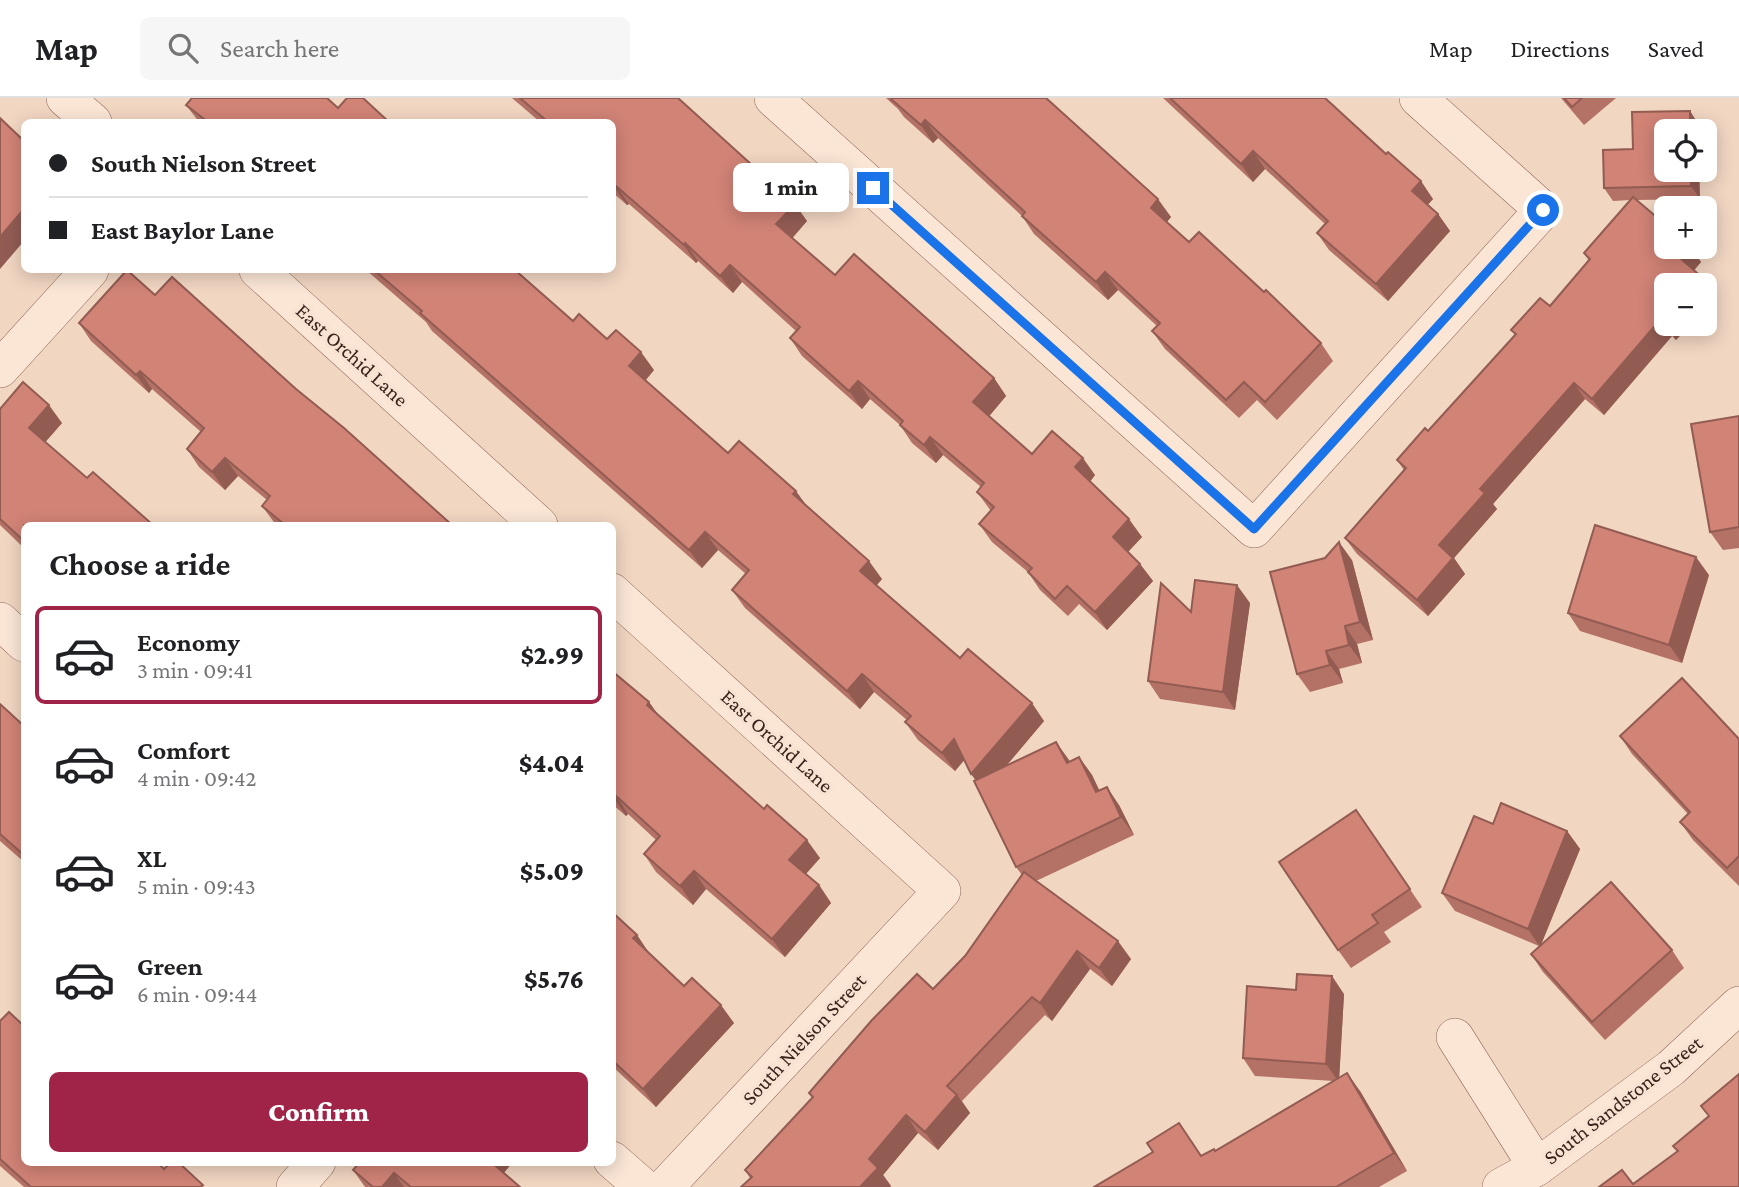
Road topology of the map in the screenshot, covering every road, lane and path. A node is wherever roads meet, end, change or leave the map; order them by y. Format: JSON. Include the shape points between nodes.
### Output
{"nodes":[{"id":1,"x":65,"y":98,"type":"edge"},
{"id":2,"x":773,"y":98,"type":"edge"},
{"id":3,"x":1418,"y":98,"type":"edge"},
{"id":4,"x":90,"y":119,"type":"edge"},
{"id":5,"x":87,"y":273,"type":"edge"},
{"id":6,"x":261,"y":273,"type":"edge"},
{"id":7,"x":0,"y":369,"type":"edge"},
{"id":8,"x":536,"y":522,"type":"edge"},
{"id":9,"x":616,"y":596,"type":"edge"},
{"id":10,"x":0,"y":621,"type":"edge"},
{"id":11,"x":21,"y":640,"type":"edge"},
{"id":12,"x":942,"y":891,"type":"joint"},
{"id":13,"x":1739,"y":1005,"type":"edge"},
{"id":14,"x":1455,"y":1037,"type":"dead end"},
{"id":15,"x":616,"y":1163,"type":"edge"},
{"id":16,"x":313,"y":1166,"type":"edge"},
{"id":17,"x":1537,"y":1167,"type":"junction"},
{"id":18,"x":295,"y":1187,"type":"edge"},
{"id":19,"x":643,"y":1187,"type":"edge"},
{"id":20,"x":666,"y":1187,"type":"edge"},
{"id":21,"x":1501,"y":1187,"type":"edge"}],
"edges":[{"from":1,"to":4,"type":"street"},
{"from":2,"to":3,"type":"street","via":[[1254,529],[1543,210]]},
{"from":5,"to":7,"type":"street"},
{"from":6,"to":8,"type":"street","name":"East Orchid Lane"},
{"from":9,"to":12,"type":"street","name":"East Orchid Lane"},
{"from":10,"to":11,"type":"street"},
{"from":12,"to":20,"type":"street","name":"South Nielson Street"},
{"from":13,"to":17,"type":"street","name":"South Sandstone Street","via":[[1671,1068]]},
{"from":14,"to":17,"type":"street"},
{"from":15,"to":19,"type":"street"},
{"from":16,"to":18,"type":"street"},
{"from":17,"to":21,"type":"street","name":"South Sandstone Street"}]}
